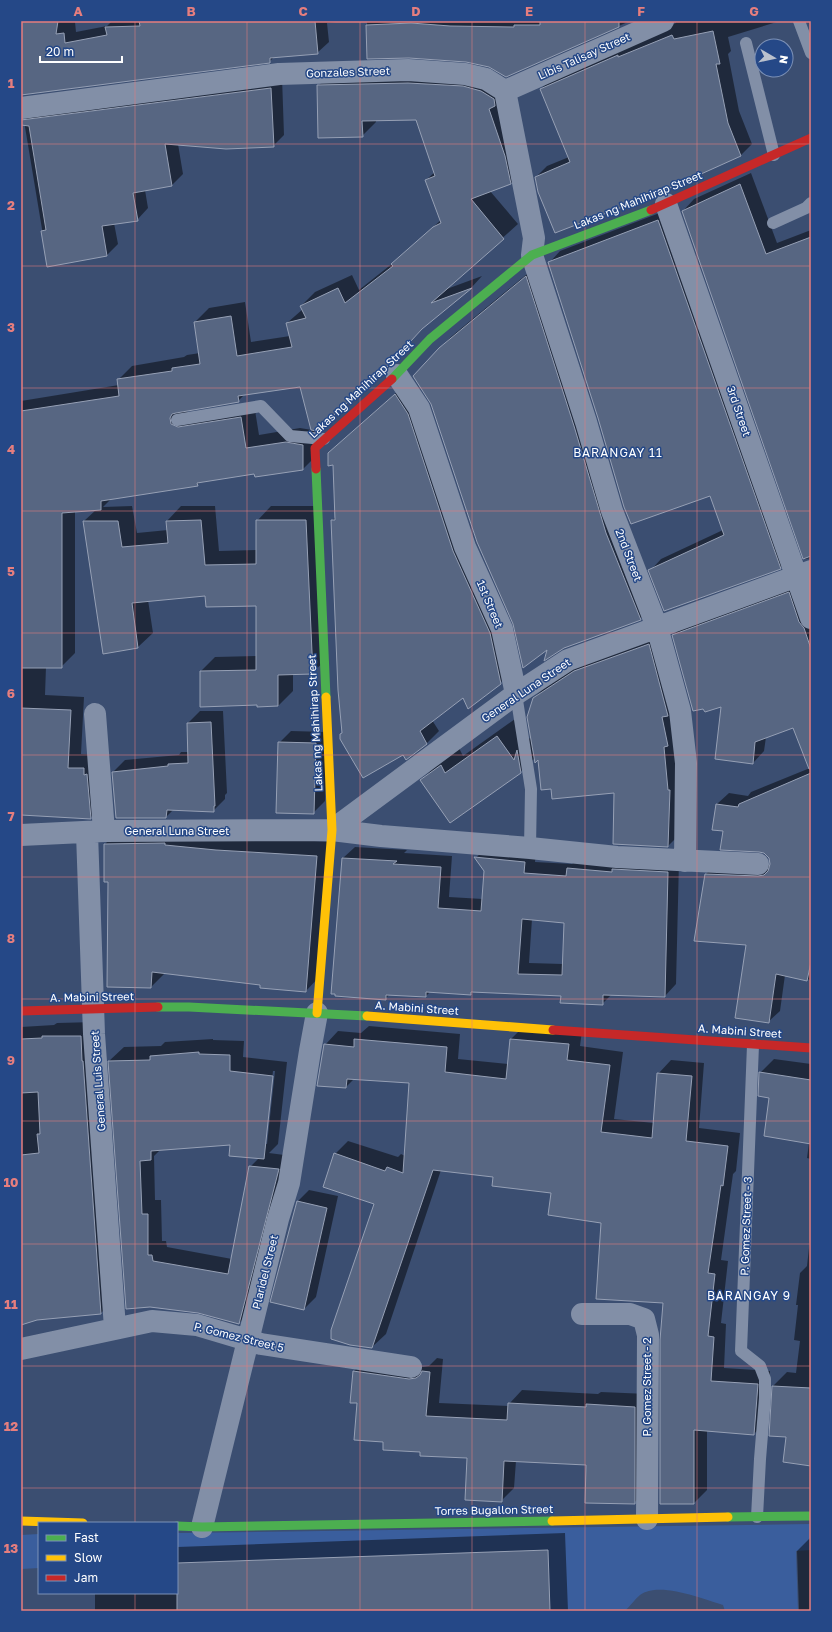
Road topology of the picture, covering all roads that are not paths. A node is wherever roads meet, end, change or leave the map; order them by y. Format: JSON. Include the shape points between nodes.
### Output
{"nodes":[{"id":1,"x":663,"y":21,"type":"edge"},
{"id":2,"x":799,"y":21,"type":"edge"},
{"id":3,"x":746,"y":43,"type":"dead end"},
{"id":4,"x":811,"y":53,"type":"edge"},
{"id":5,"x":505,"y":91,"type":"junction"},
{"id":6,"x":21,"y":108,"type":"edge"},
{"id":7,"x":811,"y":138,"type":"edge"},
{"id":8,"x":774,"y":155,"type":"junction"},
{"id":9,"x":811,"y":203,"type":"edge"},
{"id":10,"x":666,"y":204,"type":"junction"},
{"id":11,"x":773,"y":223,"type":"dead end"},
{"id":12,"x":532,"y":255,"type":"junction"},
{"id":13,"x":397,"y":374,"type":"junction"},
{"id":14,"x":177,"y":420,"type":"dead end"},
{"id":15,"x":324,"y":440,"type":"junction"},
{"id":16,"x":804,"y":573,"type":"edge"},
{"id":17,"x":811,"y":618,"type":"edge"},
{"id":18,"x":657,"y":627,"type":"junction"},
{"id":19,"x":516,"y":694,"type":"junction"},
{"id":20,"x":95,"y":714,"type":"dead end"},
{"id":21,"x":332,"y":830,"type":"junction"},
{"id":22,"x":96,"y":832,"type":"junction"},
{"id":23,"x":21,"y":835,"type":"edge"},
{"id":24,"x":530,"y":848,"type":"junction"},
{"id":25,"x":685,"y":861,"type":"junction"},
{"id":26,"x":758,"y":864,"type":"dead end"},
{"id":27,"x":94,"y":1008,"type":"junction"},
{"id":28,"x":21,"y":1011,"type":"edge"},
{"id":29,"x":317,"y":1014,"type":"junction"},
{"id":30,"x":753,"y":1045,"type":"junction"},
{"id":31,"x":811,"y":1048,"type":"edge"},
{"id":32,"x":582,"y":1314,"type":"dead end"},
{"id":33,"x":115,"y":1328,"type":"junction"},
{"id":34,"x":249,"y":1341,"type":"junction"},
{"id":35,"x":21,"y":1349,"type":"edge"},
{"id":36,"x":411,"y":1367,"type":"dead end"},
{"id":37,"x":811,"y":1516,"type":"edge"},
{"id":38,"x":757,"y":1517,"type":"junction"},
{"id":39,"x":647,"y":1519,"type":"junction"},
{"id":40,"x":21,"y":1521,"type":"edge"},
{"id":41,"x":52,"y":1522,"type":"edge"},
{"id":42,"x":178,"y":1526,"type":"edge"},
{"id":43,"x":202,"y":1527,"type":"junction"}],
"edges":[{"from":1,"to":5,"type":"street","name":"Libis Talisay Street"},
{"from":2,"to":4,"type":"lane"},
{"from":3,"to":8,"type":"lane"},
{"from":5,"to":6,"type":"street","name":"Gonzales Street","via":[[486,79],[465,74],[408,70],[279,74]]},
{"from":5,"to":12,"type":"street","via":[[534,238]]},
{"from":7,"to":8,"type":"street","name":"Lakas ng Mahihirap Street"},
{"from":8,"to":10,"type":"street","name":"Lakas ng Mahihirap Street"},
{"from":9,"to":11,"type":"lane","via":[[806,208]]},
{"from":10,"to":12,"type":"street","name":"Lakas ng Mahihirap Street"},
{"from":10,"to":16,"type":"street","name":"3rd Street"},
{"from":12,"to":13,"type":"street","name":"Lakas ng Mahihirap Street","via":[[430,339]]},
{"from":12,"to":18,"type":"street","name":"2nd Street","via":[[612,511]]},
{"from":13,"to":15,"type":"street","name":"Lakas ng Mahihirap Street"},
{"from":13,"to":19,"type":"street","name":"1st Street","via":[[419,408],[465,547],[502,629]]},
{"from":14,"to":15,"type":"lane","via":[[261,406],[290,436]]},
{"from":15,"to":21,"type":"street","name":"Lakas ng Mahihirap Street","via":[[315,448]]},
{"from":16,"to":17,"type":"street","name":"3rd Street"},
{"from":16,"to":18,"type":"street","name":"General Luna Street"},
{"from":18,"to":19,"type":"street","name":"General Luna Street","via":[[568,660]]},
{"from":18,"to":25,"type":"street","name":"2nd Street","via":[[680,711],[686,763]]},
{"from":19,"to":21,"type":"street","name":"General Luna Street"},
{"from":19,"to":24,"type":"lane","name":"1st Street","via":[[532,789]]},
{"from":20,"to":22,"type":"street","name":"General Luis Street"},
{"from":21,"to":22,"type":"street","name":"General Luna Street"},
{"from":21,"to":24,"type":"street","name":"General Luna Street"},
{"from":21,"to":29,"type":"street","name":"Lakas ng Mahihirap Street"},
{"from":22,"to":23,"type":"street","name":"General Luna Street"},
{"from":22,"to":27,"type":"street","name":"General Luis Street"},
{"from":24,"to":25,"type":"street","name":"General Luna Street"},
{"from":25,"to":26,"type":"street","name":"General Luna Street"},
{"from":27,"to":28,"type":"street","name":"A. Mabini Street"},
{"from":27,"to":29,"type":"street","name":"A. Mabini Street","via":[[189,1007]]},
{"from":27,"to":33,"type":"street","name":"General Luis Street"},
{"from":29,"to":30,"type":"street","name":"A. Mabini Street"},
{"from":29,"to":34,"type":"street","name":"Plaridel Street","via":[[289,1183]]},
{"from":30,"to":31,"type":"street","name":"A. Mabini Street"},
{"from":30,"to":38,"type":"lane","name":"P. Gomez Street - 3","via":[[741,1351],[760,1366],[765,1379]]},
{"from":32,"to":39,"type":"street","name":"P. Gomez Street - 2","via":[[630,1314],[644,1319],[648,1335]]},
{"from":33,"to":34,"type":"street","name":"P. Gomez Street 5","via":[[152,1321],[197,1326]]},
{"from":33,"to":35,"type":"street","name":"P. Gomez Street 5"},
{"from":34,"to":36,"type":"street","name":"P. Gomez Street 5"},
{"from":34,"to":43,"type":"street","name":"Plaridel Street"},
{"from":37,"to":38,"type":"street","name":"Torres Bugallon Street"},
{"from":38,"to":39,"type":"street","name":"Torres Bugallon Street"},
{"from":39,"to":43,"type":"street","name":"Torres Bugallon Street"},
{"from":40,"to":41,"type":"street"},
{"from":42,"to":43,"type":"street","name":"Torres Bugallon Street"}]}
